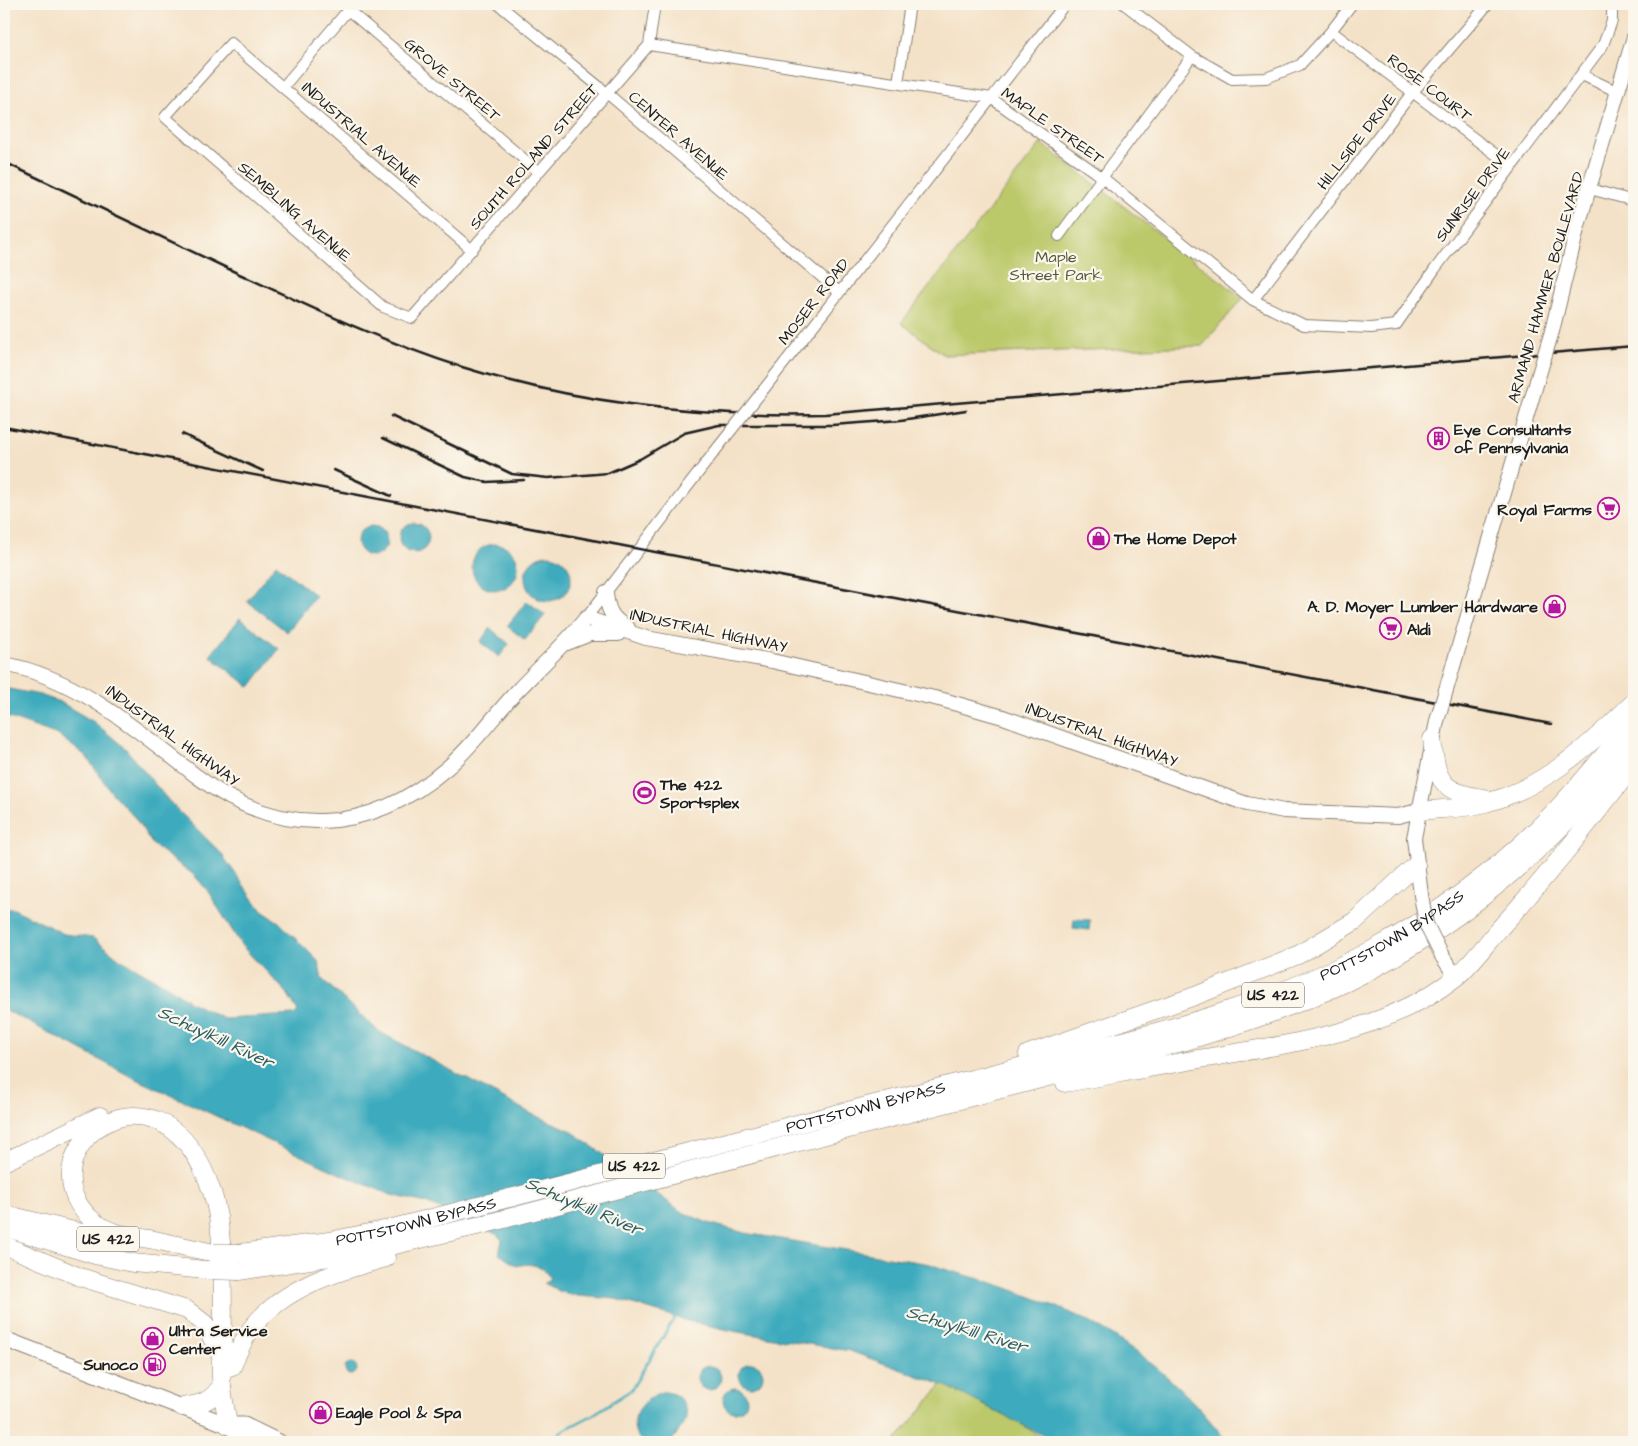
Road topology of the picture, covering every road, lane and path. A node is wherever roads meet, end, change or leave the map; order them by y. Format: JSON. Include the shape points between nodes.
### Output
{"nodes":[{"id":1,"x":498,"y":4,"type":"edge"},
{"id":2,"x":655,"y":4,"type":"edge"},
{"id":3,"x":910,"y":4,"type":"edge"},
{"id":4,"x":1065,"y":4,"type":"edge"},
{"id":5,"x":1124,"y":4,"type":"edge"},
{"id":6,"x":1352,"y":4,"type":"edge"},
{"id":7,"x":1488,"y":4,"type":"edge"},
{"id":8,"x":1609,"y":4,"type":"edge"},
{"id":9,"x":350,"y":7,"type":"edge"},
{"id":10,"x":1331,"y":31,"type":"junction"},
{"id":11,"x":1634,"y":37,"type":"edge"},
{"id":12,"x":649,"y":44,"type":"junction"},
{"id":13,"x":1192,"y":56,"type":"junction"},
{"id":14,"x":1582,"y":75,"type":"junction"},
{"id":15,"x":898,"y":83,"type":"junction"},
{"id":16,"x":284,"y":86,"type":"junction"},
{"id":17,"x":1618,"y":92,"type":"junction"},
{"id":18,"x":1412,"y":93,"type":"junction"},
{"id":19,"x":608,"y":94,"type":"junction"},
{"id":20,"x":991,"y":98,"type":"junction"},
{"id":21,"x":165,"y":117,"type":"joint"},
{"id":22,"x":1511,"y":166,"type":"junction"},
{"id":23,"x":538,"y":171,"type":"junction"},
{"id":24,"x":1103,"y":178,"type":"junction"},
{"id":25,"x":1590,"y":189,"type":"junction"},
{"id":26,"x":1634,"y":201,"type":"edge"},
{"id":27,"x":1060,"y":236,"type":"dead end"},
{"id":28,"x":472,"y":250,"type":"junction"},
{"id":29,"x":839,"y":292,"type":"junction"},
{"id":30,"x":1253,"y":300,"type":"junction"},
{"id":31,"x":412,"y":318,"type":"joint"},
{"id":32,"x":1304,"y":325,"type":"joint"},
{"id":33,"x":606,"y":592,"type":"junction"},
{"id":34,"x":586,"y":618,"type":"junction"},
{"id":35,"x":646,"y":638,"type":"junction"},
{"id":36,"x":564,"y":644,"type":"junction"},
{"id":37,"x":4,"y":664,"type":"edge"},
{"id":38,"x":1631,"y":711,"type":"edge"},
{"id":39,"x":1432,"y":739,"type":"junction"},
{"id":40,"x":1634,"y":746,"type":"edge"},
{"id":41,"x":1627,"y":764,"type":"edge"},
{"id":42,"x":1495,"y":800,"type":"junction"},
{"id":43,"x":1418,"y":811,"type":"junction"},
{"id":44,"x":1416,"y":865,"type":"junction"},
{"id":45,"x":1456,"y":976,"type":"junction"},
{"id":46,"x":970,"y":1097,"type":"junction"},
{"id":47,"x":878,"y":1103,"type":"junction"},
{"id":48,"x":4,"y":1162,"type":"edge"},
{"id":49,"x":4,"y":1214,"type":"edge"},
{"id":50,"x":4,"y":1227,"type":"edge"},
{"id":51,"x":4,"y":1245,"type":"edge"},
{"id":52,"x":416,"y":1245,"type":"junction"},
{"id":53,"x":214,"y":1253,"type":"junction"},
{"id":54,"x":4,"y":1340,"type":"edge"},
{"id":55,"x":226,"y":1362,"type":"junction"},
{"id":56,"x":222,"y":1385,"type":"junction"},
{"id":57,"x":182,"y":1407,"type":"junction"},
{"id":58,"x":228,"y":1425,"type":"junction"},
{"id":59,"x":255,"y":1442,"type":"edge"},
{"id":60,"x":279,"y":1442,"type":"edge"}],
"edges":[{"from":1,"to":19,"type":"street","name":"CENTER AVENUE"},
{"from":2,"to":12,"type":"street"},
{"from":3,"to":15,"type":"street"},
{"from":4,"to":20,"type":"street","name":"MOSER ROAD"},
{"from":5,"to":13,"type":"street"},
{"from":6,"to":10,"type":"street"},
{"from":7,"to":18,"type":"street","name":"HILLSIDE DRIVE"},
{"from":8,"to":14,"type":"street","name":"SUNRISE DRIVE","via":[[1613,15],[1609,34]]},
{"from":9,"to":16,"type":"street"},
{"from":9,"to":23,"type":"street","name":"GROVE STREET"},
{"from":10,"to":13,"type":"street","via":[[1300,65],[1266,78],[1232,79]]},
{"from":10,"to":18,"type":"street","name":"ROSE COURT"},
{"from":11,"to":17,"type":"street","name":"ARMAND HAMMER BOULEVARD"},
{"from":12,"to":15,"type":"street","name":"MAPLE STREET"},
{"from":12,"to":19,"type":"street","name":"SOUTH ROLAND STREET"},
{"from":13,"to":24,"type":"street"},
{"from":14,"to":17,"type":"street"},
{"from":14,"to":22,"type":"street","name":"SUNRISE DRIVE"},
{"from":15,"to":20,"type":"street","name":"MAPLE STREET"},
{"from":16,"to":21,"type":"street","name":"INDUSTRIAL AVENUE","via":[[231,42]]},
{"from":16,"to":28,"type":"street","name":"INDUSTRIAL AVENUE"},
{"from":17,"to":25,"type":"street","name":"ARMAND HAMMER BOULEVARD"},
{"from":18,"to":22,"type":"street","name":"ROSE COURT"},
{"from":18,"to":30,"type":"street","name":"HILLSIDE DRIVE"},
{"from":19,"to":23,"type":"street","name":"SOUTH ROLAND STREET"},
{"from":19,"to":29,"type":"street","name":"CENTER AVENUE"},
{"from":20,"to":24,"type":"street","name":"MAPLE STREET"},
{"from":20,"to":29,"type":"street","name":"MOSER ROAD"},
{"from":21,"to":31,"type":"street","name":"SEMBLING AVENUE","via":[[383,306]]},
{"from":22,"to":32,"type":"street","name":"SUNRISE DRIVE","via":[[1396,325],[1371,328]]},
{"from":23,"to":28,"type":"street","name":"SOUTH ROLAND STREET"},
{"from":24,"to":27,"type":"street"},
{"from":24,"to":30,"type":"street","name":"MAPLE STREET"},
{"from":25,"to":26,"type":"street"},
{"from":25,"to":39,"type":"street","name":"ARMAND HAMMER BOULEVARD","bridge":true,"via":[[1574,238],[1552,331]]},
{"from":28,"to":31,"type":"street","name":"SOUTH ROLAND STREET"},
{"from":29,"to":33,"type":"street","name":"MOSER ROAD","bridge":true},
{"from":30,"to":32,"type":"street","name":"MAPLE STREET"},
{"from":33,"to":34,"type":"street","name":"MOSER ROAD"},
{"from":33,"to":35,"type":"street","via":[[611,615]]},
{"from":34,"to":35,"type":"street","name":"INDUSTRIAL HIGHWAY"},
{"from":34,"to":36,"type":"street","name":"INDUSTRIAL HIGHWAY"},
{"from":35,"to":36,"type":"street","via":[[590,634]]},
{"from":35,"to":43,"type":"street","name":"INDUSTRIAL HIGHWAY","via":[[772,661],[1004,717],[1247,804],[1299,812],[1398,816]]},
{"from":36,"to":37,"type":"street","name":"INDUSTRIAL HIGHWAY","via":[[448,767],[389,808],[340,820],[284,818],[259,812],[231,799],[91,698],[40,675]]},
{"from":38,"to":42,"type":"highway","via":[[1536,783]]},
{"from":38,"to":47,"type":"highway","name":"POTTSTOWN BYPASS","number":"US 422","via":[[1601,758],[1550,816],[1479,878],[1412,926],[1326,973],[1277,994],[1198,1019]]},
{"from":39,"to":42,"type":"highway","via":[[1437,773],[1443,784],[1458,794]]},
{"from":39,"to":43,"type":"street","name":"ARMAND HAMMER BOULEVARD"},
{"from":40,"to":41,"type":"highway","name":"POTTSTOWN BYPASS","number":"US 422"},
{"from":41,"to":45,"type":"highway","via":[[1521,906]]},
{"from":41,"to":46,"type":"highway","name":"POTTSTOWN BYPASS","number":"US 422","via":[[1495,887],[1434,931],[1350,980],[1239,1025]]},
{"from":42,"to":43,"type":"highway","via":[[1472,806]]},
{"from":43,"to":44,"type":"street","name":"ARMAND HAMMER BOULEVARD","via":[[1414,838]]},
{"from":44,"to":45,"type":"street","name":"ARMAND HAMMER BOULEVARD","bridge":true,"via":[[1426,924]]},
{"from":44,"to":47,"type":"highway","via":[[1340,932],[1268,969],[978,1072]]},
{"from":45,"to":46,"type":"highway","via":[[1389,1015],[1351,1030],[1054,1085]]},
{"from":46,"to":52,"type":"highway","name":"POTTSTOWN BYPASS","number":"US 422","via":[[481,1225]]},
{"from":47,"to":53,"type":"highway","name":"POTTSTOWN BYPASS","number":"US 422","bridge":true,"via":[[390,1229],[242,1253]]},
{"from":48,"to":55,"type":"highway","via":[[115,1110],[147,1109],[164,1115],[183,1129],[212,1171],[226,1214]]},
{"from":49,"to":53,"type":"highway","name":"POTTSTOWN BYPASS","number":"US 422","via":[[122,1242]]},
{"from":50,"to":52,"type":"highway","name":"POTTSTOWN BYPASS","number":"US 422","bridge":true,"via":[[133,1263],[205,1270],[238,1271]]},
{"from":51,"to":55,"type":"highway","via":[[80,1277],[187,1310],[205,1324]]},
{"from":52,"to":55,"type":"highway","via":[[348,1268],[294,1293],[257,1322]]},
{"from":53,"to":55,"type":"highway","via":[[122,1234],[100,1226],[88,1216],[78,1202],[72,1176],[78,1151],[91,1132],[116,1118],[147,1117],[174,1132],[196,1159],[211,1191],[219,1226]]},
{"from":54,"to":57,"type":"main road"},
{"from":55,"to":56,"type":"highway"},
{"from":55,"to":58,"type":"highway","via":[[232,1402]]},
{"from":56,"to":57,"type":"highway","via":[[212,1399]]},
{"from":56,"to":58,"type":"highway"},
{"from":57,"to":58,"type":"main road"},
{"from":58,"to":59,"type":"main road"},
{"from":58,"to":60,"type":"main road","via":[[244,1425]]}]}
